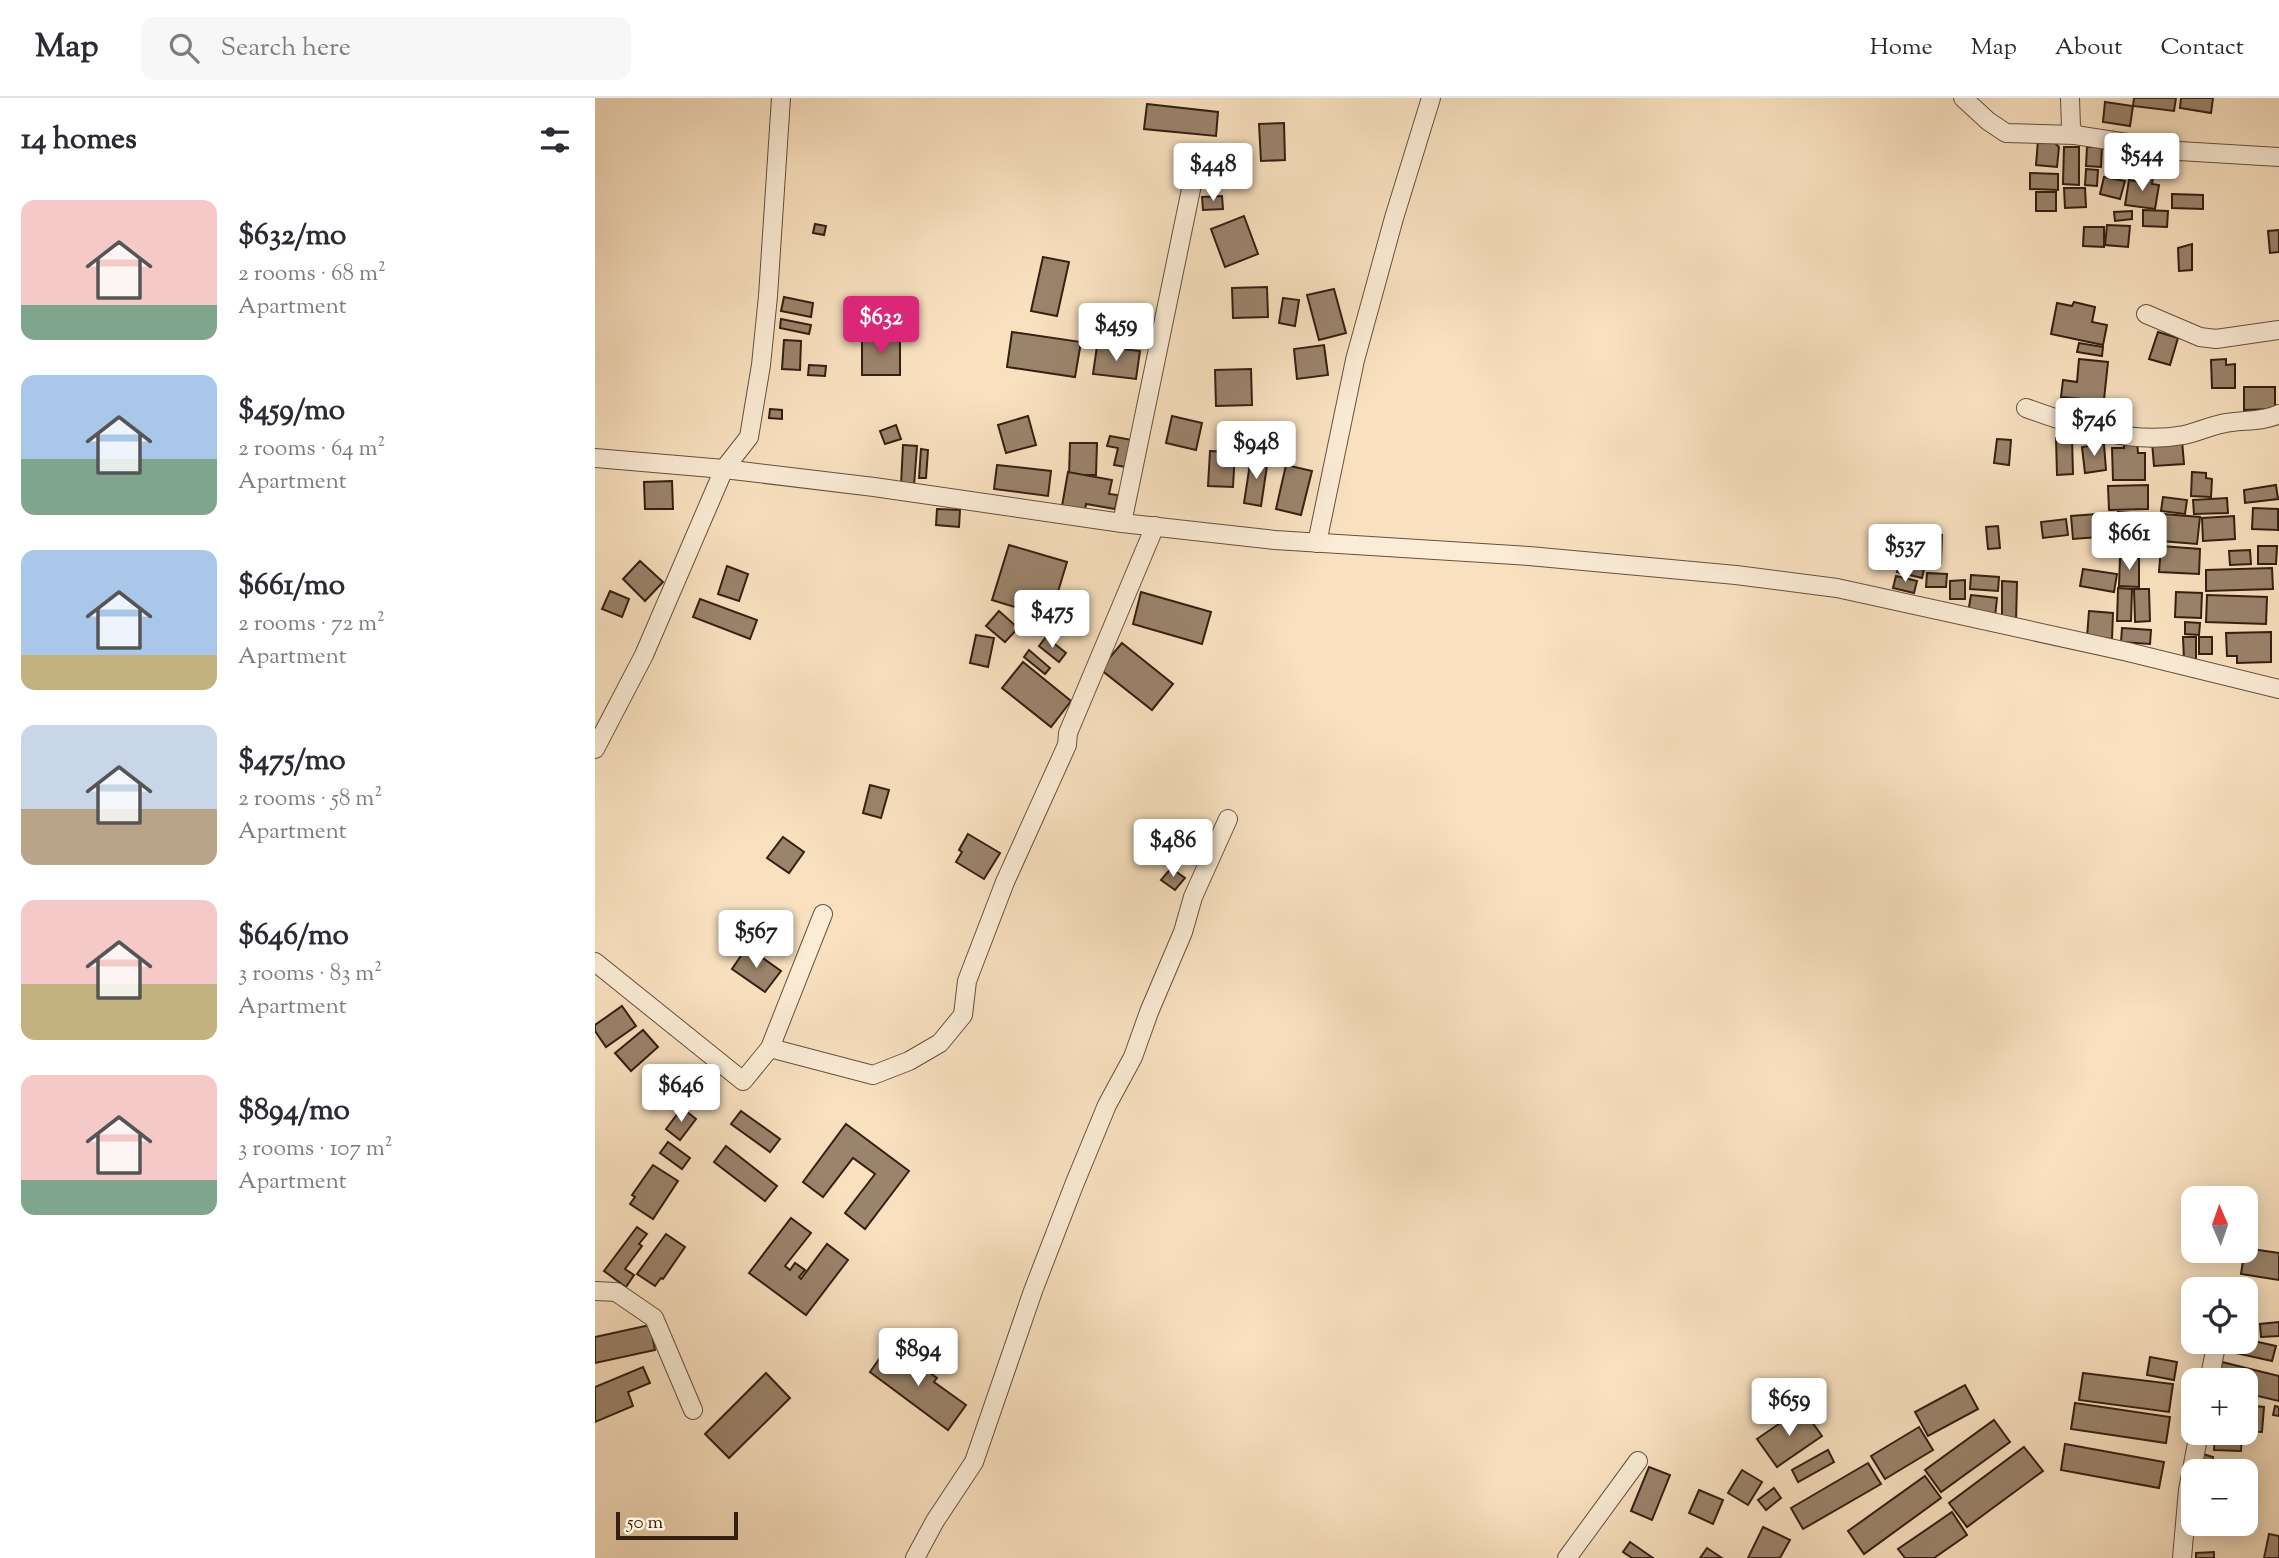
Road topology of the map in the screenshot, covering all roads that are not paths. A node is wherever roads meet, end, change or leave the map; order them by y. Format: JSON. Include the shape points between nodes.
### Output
{"nodes":[{"id":1,"x":781,"y":98,"type":"edge"},
{"id":2,"x":1431,"y":98,"type":"edge"},
{"id":3,"x":1963,"y":98,"type":"edge"},
{"id":4,"x":2070,"y":98,"type":"edge"},
{"id":5,"x":2075,"y":135,"type":"junction"},
{"id":6,"x":2279,"y":158,"type":"edge"},
{"id":7,"x":1195,"y":170,"type":"dead end"},
{"id":8,"x":2146,"y":314,"type":"dead end"},
{"id":9,"x":2279,"y":330,"type":"edge"},
{"id":10,"x":2025,"y":408,"type":"dead end"},
{"id":11,"x":2279,"y":414,"type":"edge"},
{"id":12,"x":595,"y":458,"type":"edge"},
{"id":13,"x":724,"y":469,"type":"junction"},
{"id":14,"x":1122,"y":523,"type":"junction"},
{"id":15,"x":1155,"y":526,"type":"junction"},
{"id":16,"x":1317,"y":543,"type":"junction"},
{"id":17,"x":2279,"y":689,"type":"edge"},
{"id":18,"x":595,"y":749,"type":"edge"},
{"id":19,"x":1228,"y":819,"type":"dead end"},
{"id":20,"x":823,"y":914,"type":"dead end"},
{"id":21,"x":595,"y":962,"type":"edge"},
{"id":22,"x":771,"y":1048,"type":"junction"},
{"id":23,"x":595,"y":1291,"type":"edge"},
{"id":24,"x":693,"y":1410,"type":"dead end"},
{"id":25,"x":2197,"y":1445,"type":"edge"},
{"id":26,"x":1638,"y":1461,"type":"dead end"},
{"id":27,"x":915,"y":1558,"type":"edge"},
{"id":28,"x":1567,"y":1558,"type":"edge"},
{"id":29,"x":2182,"y":1558,"type":"edge"}],
"edges":[{"from":1,"to":13,"type":"street","via":[[761,365],[749,437]]},
{"from":2,"to":16,"type":"street","via":[[1355,360]]},
{"from":3,"to":5,"type":"street","via":[[2006,133]]},
{"from":4,"to":5,"type":"street"},
{"from":5,"to":6,"type":"street","via":[[2179,151]]},
{"from":7,"to":14,"type":"street"},
{"from":8,"to":9,"type":"street","via":[[2216,340]]},
{"from":10,"to":11,"type":"street","via":[[2095,432],[2148,437],[2182,435]]},
{"from":12,"to":13,"type":"street"},
{"from":13,"to":14,"type":"street"},
{"from":13,"to":18,"type":"street","via":[[644,655]]},
{"from":14,"to":15,"type":"street"},
{"from":15,"to":16,"type":"street"},
{"from":15,"to":22,"type":"street","via":[[1068,733],[1067,745],[1005,882],[967,981],[963,1015],[940,1043],[873,1075]]},
{"from":16,"to":17,"type":"street","via":[[1529,556],[1837,588]]},
{"from":19,"to":27,"type":"street","via":[[1193,897],[1133,1058],[1107,1105],[1075,1185],[974,1462]]},
{"from":20,"to":22,"type":"street"},
{"from":21,"to":22,"type":"street","via":[[743,1081]]},
{"from":23,"to":24,"type":"street","via":[[616,1292],[654,1318]]},
{"from":25,"to":29,"type":"street"},
{"from":26,"to":28,"type":"street"}]}
